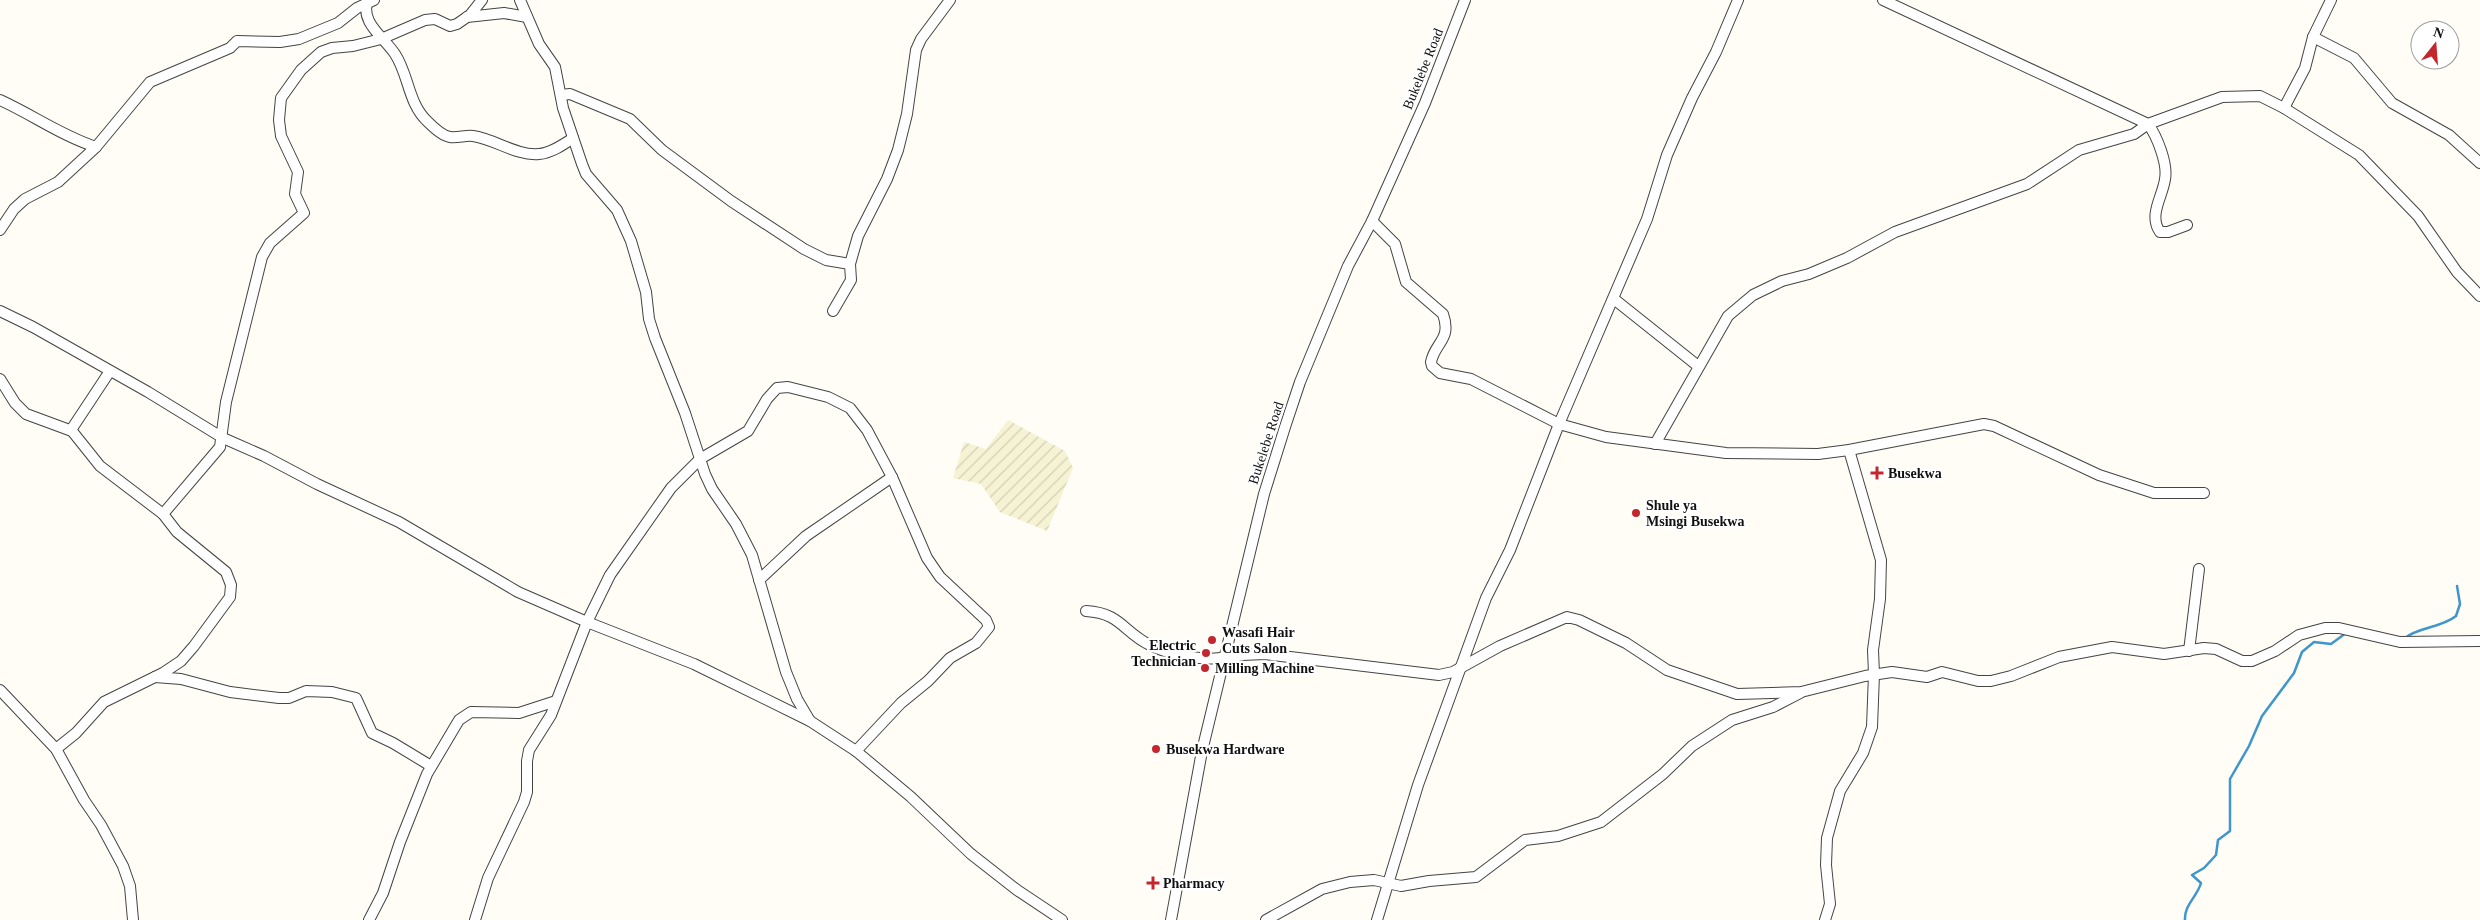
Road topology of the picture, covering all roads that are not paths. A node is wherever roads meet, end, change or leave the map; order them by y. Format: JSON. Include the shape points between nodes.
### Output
{"nodes":[{"id":1,"x":482,"y":0,"type":"edge"},
{"id":2,"x":520,"y":0,"type":"edge"},
{"id":3,"x":950,"y":0,"type":"edge"},
{"id":4,"x":1465,"y":0,"type":"edge"},
{"id":5,"x":1738,"y":0,"type":"edge"},
{"id":6,"x":1883,"y":0,"type":"edge"},
{"id":7,"x":2331,"y":0,"type":"edge"},
{"id":8,"x":370,"y":1,"type":"edge"},
{"id":9,"x":467,"y":17,"type":"junction"},
{"id":10,"x":527,"y":17,"type":"junction"},
{"id":11,"x":2313,"y":37,"type":"junction"},
{"id":12,"x":380,"y":39,"type":"junction"},
{"id":13,"x":561,"y":95,"type":"junction"},
{"id":14,"x":0,"y":100,"type":"edge"},
{"id":15,"x":2284,"y":108,"type":"junction"},
{"id":16,"x":2148,"y":124,"type":"junction"},
{"id":17,"x":573,"y":138,"type":"junction"},
{"id":18,"x":96,"y":147,"type":"junction"},
{"id":19,"x":2480,"y":163,"type":"edge"},
{"id":20,"x":1372,"y":221,"type":"junction"},
{"id":21,"x":2187,"y":226,"type":"dead end"},
{"id":22,"x":0,"y":230,"type":"edge"},
{"id":23,"x":850,"y":264,"type":"junction"},
{"id":24,"x":2480,"y":296,"type":"edge"},
{"id":25,"x":1614,"y":299,"type":"junction"},
{"id":26,"x":0,"y":311,"type":"edge"},
{"id":27,"x":833,"y":311,"type":"dead end"},
{"id":28,"x":1698,"y":366,"type":"junction"},
{"id":29,"x":110,"y":371,"type":"junction"},
{"id":30,"x":0,"y":380,"type":"edge"},
{"id":31,"x":1559,"y":424,"type":"junction"},
{"id":32,"x":71,"y":430,"type":"junction"},
{"id":33,"x":222,"y":438,"type":"junction"},
{"id":34,"x":1655,"y":444,"type":"junction"},
{"id":35,"x":1849,"y":450,"type":"junction"},
{"id":36,"x":700,"y":460,"type":"junction"},
{"id":37,"x":892,"y":477,"type":"junction"},
{"id":38,"x":2204,"y":493,"type":"dead end"},
{"id":39,"x":163,"y":514,"type":"junction"},
{"id":40,"x":2200,"y":568,"type":"dead end"},
{"id":41,"x":759,"y":580,"type":"junction"},
{"id":42,"x":1086,"y":612,"type":"dead end"},
{"id":43,"x":587,"y":622,"type":"junction"},
{"id":44,"x":2480,"y":641,"type":"edge"},
{"id":45,"x":2189,"y":650,"type":"junction"},
{"id":46,"x":1225,"y":658,"type":"junction"},
{"id":47,"x":1463,"y":667,"type":"junction"},
{"id":48,"x":1874,"y":674,"type":"junction"},
{"id":49,"x":154,"y":677,"type":"junction"},
{"id":50,"x":0,"y":690,"type":"edge"},
{"id":51,"x":1802,"y":692,"type":"junction"},
{"id":52,"x":556,"y":701,"type":"junction"},
{"id":53,"x":810,"y":721,"type":"junction"},
{"id":54,"x":56,"y":749,"type":"junction"},
{"id":55,"x":856,"y":751,"type":"junction"},
{"id":56,"x":431,"y":766,"type":"junction"},
{"id":57,"x":1387,"y":882,"type":"junction"},
{"id":58,"x":133,"y":920,"type":"edge"},
{"id":59,"x":369,"y":920,"type":"edge"},
{"id":60,"x":475,"y":920,"type":"edge"},
{"id":61,"x":1062,"y":920,"type":"edge"},
{"id":62,"x":1172,"y":920,"type":"edge"},
{"id":63,"x":1266,"y":920,"type":"edge"},
{"id":64,"x":1377,"y":920,"type":"edge"},
{"id":65,"x":1825,"y":920,"type":"edge"}],
"edges":[{"from":1,"to":9,"type":"street"},
{"from":2,"to":10,"type":"street"},
{"from":3,"to":23,"type":"street","via":[[916,50],[898,150],[887,179],[861,226]]},
{"from":4,"to":20,"type":"street","name":"Bukelebe Road","via":[[1425,103]]},
{"from":5,"to":25,"type":"street","via":[[1667,155],[1647,219]]},
{"from":6,"to":16,"type":"street"},
{"from":7,"to":11,"type":"street"},
{"from":8,"to":12,"type":"street","via":[[366,16]]},
{"from":8,"to":18,"type":"street","via":[[338,23],[299,40],[237,41],[230,48],[150,82]]},
{"from":9,"to":10,"type":"street","via":[[504,13]]},
{"from":9,"to":12,"type":"street","via":[[450,26],[435,19],[425,20]]},
{"from":10,"to":13,"type":"street","via":[[539,44],[555,67]]},
{"from":11,"to":15,"type":"street","via":[[2305,68]]},
{"from":11,"to":19,"type":"street","via":[[2354,58],[2392,104],[2449,135]]},
{"from":12,"to":17,"type":"street","via":[[397,58],[411,97],[427,121],[444,134],[450,137],[472,136],[536,154],[555,149]]},
{"from":12,"to":33,"type":"street","via":[[321,52],[301,70],[281,98],[278,120],[281,136],[298,172],[296,194],[304,212],[270,243],[262,257],[226,402]]},
{"from":13,"to":17,"type":"street"},
{"from":13,"to":23,"type":"street","via":[[570,94],[630,119],[662,150],[804,250],[826,260]]},
{"from":14,"to":18,"type":"street","via":[[59,132]]},
{"from":15,"to":16,"type":"street","via":[[2260,96],[2222,97]]},
{"from":15,"to":24,"type":"street","via":[[2359,155],[2418,216],[2457,272]]},
{"from":16,"to":21,"type":"street","via":[[2158,139],[2166,178],[2155,214],[2158,229],[2168,232]]},
{"from":16,"to":28,"type":"street","via":[[2134,134],[2079,150],[2027,184],[1895,232],[1847,258],[1753,295],[1728,316]]},
{"from":17,"to":36,"type":"street","via":[[586,174],[617,210],[629,236],[655,338]]},
{"from":18,"to":22,"type":"street","via":[[58,182],[25,199]]},
{"from":20,"to":31,"type":"street","via":[[1395,244],[1406,282],[1443,314],[1444,340],[1431,362],[1436,370],[1449,376],[1472,379]]},
{"from":20,"to":46,"type":"street","name":"Bukelebe Road","via":[[1348,266],[1300,382],[1264,494]]},
{"from":23,"to":27,"type":"street","via":[[851,280]]},
{"from":25,"to":28,"type":"street"},
{"from":25,"to":31,"type":"street"},
{"from":26,"to":29,"type":"street"},
{"from":28,"to":34,"type":"street"},
{"from":29,"to":32,"type":"street"},
{"from":29,"to":33,"type":"street"},
{"from":30,"to":32,"type":"street","via":[[26,414]]},
{"from":31,"to":34,"type":"street","via":[[1606,437]]},
{"from":31,"to":47,"type":"street","via":[[1510,550],[1491,586]]},
{"from":32,"to":39,"type":"street","via":[[100,466]]},
{"from":33,"to":39,"type":"street","via":[[220,447]]},
{"from":33,"to":43,"type":"street","via":[[399,522],[518,592]]},
{"from":34,"to":35,"type":"street","via":[[1726,454],[1782,455]]},
{"from":35,"to":38,"type":"street","via":[[1984,424],[2099,475],[2154,493]]},
{"from":35,"to":48,"type":"street","via":[[1881,560]]},
{"from":36,"to":37,"type":"street","via":[[748,431],[774,391],[788,387],[828,397],[850,408],[867,430]]},
{"from":36,"to":41,"type":"street","via":[[712,490],[745,541]]},
{"from":36,"to":43,"type":"street","via":[[661,501],[610,575]]},
{"from":37,"to":41,"type":"street","via":[[806,536]]},
{"from":37,"to":55,"type":"street","via":[[927,558],[940,577],[980,614],[989,627],[976,643],[950,658],[901,703]]},
{"from":39,"to":49,"type":"street","via":[[177,532],[230,576],[231,591],[230,597],[181,661]]},
{"from":40,"to":45,"type":"street"},
{"from":41,"to":53,"type":"street","via":[[786,672]]},
{"from":42,"to":46,"type":"street","via":[[1100,612],[1112,617],[1149,645],[1160,649],[1212,659]]},
{"from":43,"to":52,"type":"street"},
{"from":43,"to":53,"type":"street","via":[[694,664]]},
{"from":44,"to":45,"type":"street","via":[[2400,642],[2325,628],[2299,635],[2252,661],[2242,661],[2216,649]]},
{"from":45,"to":48,"type":"street","via":[[2164,654],[2136,648],[2097,648],[2059,657],[2011,676],[1984,681],[1942,672],[1926,677],[1892,672]]},
{"from":46,"to":47,"type":"street","via":[[1265,654],[1440,675]]},
{"from":46,"to":62,"type":"street","name":"Bukelebe Road","via":[[1202,751]]},
{"from":47,"to":51,"type":"street","via":[[1500,646],[1568,617],[1626,643],[1667,670],[1726,691],[1743,694]]},
{"from":47,"to":57,"type":"street","via":[[1418,785]]},
{"from":48,"to":51,"type":"street"},
{"from":48,"to":65,"type":"street","via":[[1874,714],[1868,740],[1840,792],[1827,838],[1830,904]]},
{"from":49,"to":54,"type":"street","via":[[104,702],[76,733]]},
{"from":49,"to":56,"type":"street","via":[[181,679],[230,692],[278,698],[289,698],[306,691],[332,692],[356,698],[372,733]]},
{"from":50,"to":54,"type":"street"},
{"from":51,"to":57,"type":"street","via":[[1773,707],[1732,720],[1687,749],[1663,774],[1595,825],[1558,836],[1525,840],[1476,877],[1401,886]]},
{"from":52,"to":56,"type":"street","via":[[519,713],[481,711],[466,714]]},
{"from":52,"to":60,"type":"street","via":[[549,721],[529,750],[524,802],[488,878]]},
{"from":53,"to":55,"type":"street"},
{"from":54,"to":58,"type":"street","via":[[125,871],[130,886]]},
{"from":55,"to":61,"type":"street","via":[[971,854]]},
{"from":56,"to":59,"type":"street","via":[[383,893]]},
{"from":57,"to":63,"type":"street","via":[[1364,880],[1330,886]]},
{"from":57,"to":64,"type":"street"}]}
